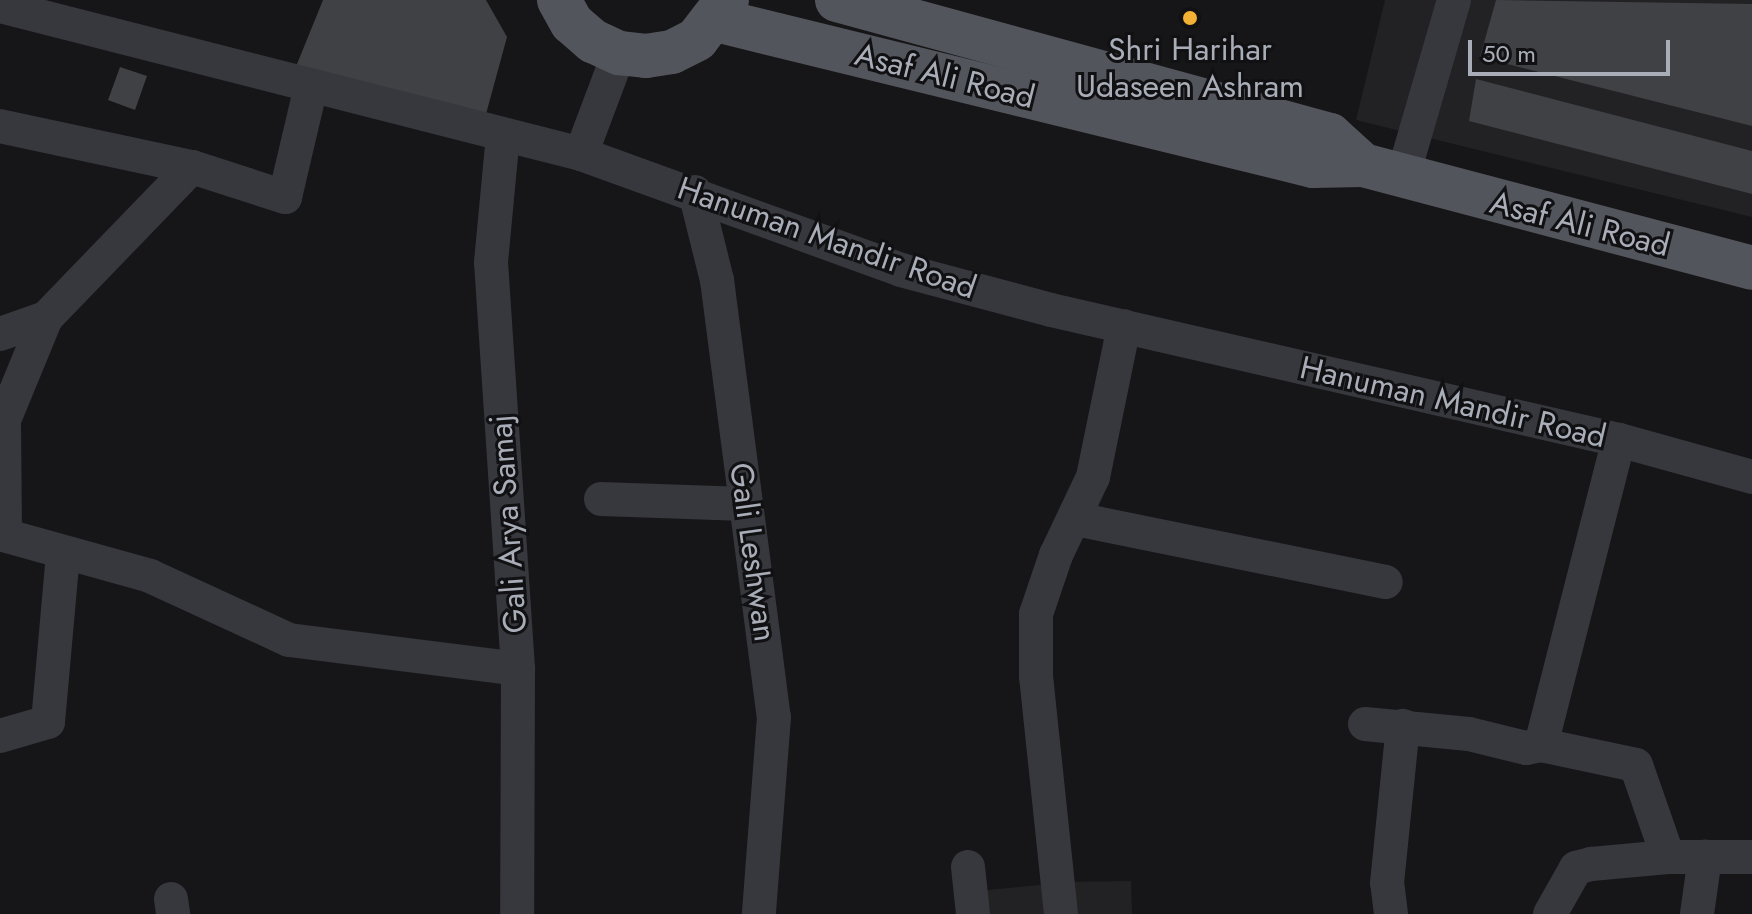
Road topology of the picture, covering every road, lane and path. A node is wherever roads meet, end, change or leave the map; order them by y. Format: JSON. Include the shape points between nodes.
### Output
{"nodes":[{"id":1,"x":1,"y":0,"type":"edge"},
{"id":2,"x":559,"y":0,"type":"edge"},
{"id":3,"x":837,"y":0,"type":"edge"},
{"id":4,"x":1454,"y":0,"type":"edge"},
{"id":5,"x":0,"y":6,"type":"edge"},
{"id":6,"x":721,"y":10,"type":"edge"},
{"id":7,"x":619,"y":53,"type":"junction"},
{"id":8,"x":311,"y":86,"type":"junction"},
{"id":9,"x":0,"y":126,"type":"edge"},
{"id":10,"x":503,"y":135,"type":"junction"},
{"id":11,"x":581,"y":154,"type":"junction"},
{"id":12,"x":192,"y":167,"type":"junction"},
{"id":13,"x":1382,"y":172,"type":"junction"},
{"id":14,"x":695,"y":192,"type":"junction"},
{"id":15,"x":1752,"y":268,"type":"edge"},
{"id":16,"x":46,"y":318,"type":"junction"},
{"id":17,"x":1124,"y":326,"type":"junction"},
{"id":18,"x":0,"y":334,"type":"edge"},
{"id":19,"x":1619,"y":440,"type":"junction"},
{"id":20,"x":1752,"y":477,"type":"edge"},
{"id":21,"x":601,"y":499,"type":"dead end"},
{"id":22,"x":745,"y":504,"type":"junction"},
{"id":23,"x":1076,"y":519,"type":"junction"},
{"id":24,"x":3,"y":534,"type":"edge"},
{"id":25,"x":63,"y":555,"type":"junction"},
{"id":26,"x":1386,"y":582,"type":"dead end"},
{"id":27,"x":518,"y":669,"type":"junction"},
{"id":28,"x":1365,"y":724,"type":"dead end"},
{"id":29,"x":1403,"y":726,"type":"junction"},
{"id":30,"x":0,"y":736,"type":"edge"},
{"id":31,"x":1541,"y":745,"type":"junction"},
{"id":32,"x":1668,"y":857,"type":"junction"},
{"id":33,"x":1705,"y":857,"type":"junction"},
{"id":34,"x":1752,"y":857,"type":"edge"},
{"id":35,"x":968,"y":867,"type":"dead end"},
{"id":36,"x":1554,"y":912,"type":"edge"},
{"id":37,"x":517,"y":914,"type":"edge"},
{"id":38,"x":759,"y":914,"type":"edge"},
{"id":39,"x":973,"y":914,"type":"edge"},
{"id":40,"x":1061,"y":914,"type":"edge"},
{"id":41,"x":1391,"y":914,"type":"edge"},
{"id":42,"x":1697,"y":914,"type":"edge"}],
"edges":[{"from":1,"to":5,"type":"street"},
{"from":2,"to":7,"type":"main road","via":[[572,23]]},
{"from":3,"to":13,"type":"main road","name":"Asaf Ali Road","via":[[1330,135]]},
{"from":4,"to":13,"type":"street"},
{"from":5,"to":8,"type":"street","name":"Hanuman Mandir Road"},
{"from":6,"to":7,"type":"main road","via":[[697,39],[672,52]]},
{"from":6,"to":13,"type":"main road","name":"Asaf Ali Road","via":[[1313,166]]},
{"from":7,"to":11,"type":"street"},
{"from":8,"to":10,"type":"street","name":"Hanuman Mandir Road"},
{"from":8,"to":12,"type":"street","via":[[285,197]]},
{"from":9,"to":12,"type":"street"},
{"from":10,"to":11,"type":"street","name":"Hanuman Mandir Road"},
{"from":10,"to":27,"type":"street","name":"Gali Arya Samaj","via":[[491,262]]},
{"from":11,"to":14,"type":"street","name":"Hanuman Mandir Road"},
{"from":12,"to":16,"type":"street"},
{"from":13,"to":15,"type":"main road","name":"Asaf Ali Road"},
{"from":14,"to":17,"type":"street","name":"Hanuman Mandir Road","via":[[901,270]]},
{"from":14,"to":22,"type":"street","name":"Gali Leshwan","via":[[717,280]]},
{"from":16,"to":18,"type":"street"},
{"from":16,"to":24,"type":"street","via":[[4,420]]},
{"from":17,"to":19,"type":"street","name":"Hanuman Mandir Road"},
{"from":17,"to":23,"type":"street","via":[[1106,434]]},
{"from":19,"to":20,"type":"street","name":"Hanuman Mandir Road"},
{"from":19,"to":31,"type":"street"},
{"from":21,"to":22,"type":"street"},
{"from":22,"to":38,"type":"street","name":"Gali Leshwan","via":[[774,717]]},
{"from":23,"to":26,"type":"street"},
{"from":23,"to":40,"type":"street","via":[[1056,555],[1036,614],[1036,677]]},
{"from":24,"to":25,"type":"street"},
{"from":25,"to":27,"type":"street","via":[[150,576],[289,640]]},
{"from":25,"to":30,"type":"street","via":[[48,722]]},
{"from":27,"to":37,"type":"street","name":"Gali Arya Samaj"},
{"from":28,"to":29,"type":"street"},
{"from":29,"to":31,"type":"street","via":[[1526,748]]},
{"from":29,"to":41,"type":"street","via":[[1387,883]]},
{"from":31,"to":32,"type":"street","via":[[1636,765]]},
{"from":32,"to":33,"type":"street"},
{"from":32,"to":36,"type":"street","via":[[1576,868]]},
{"from":33,"to":34,"type":"street"},
{"from":33,"to":42,"type":"street"},
{"from":35,"to":39,"type":"street"}]}
